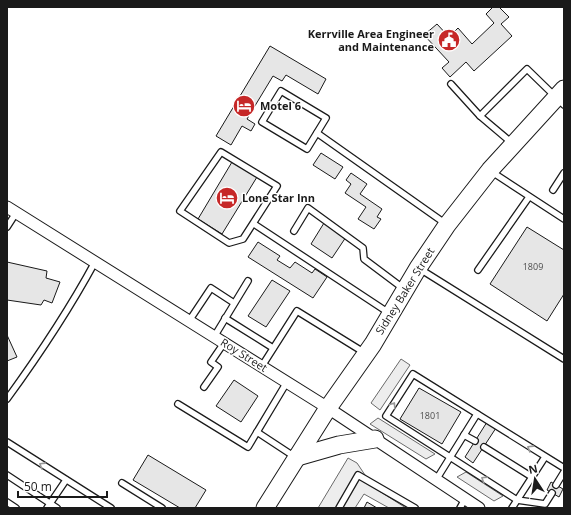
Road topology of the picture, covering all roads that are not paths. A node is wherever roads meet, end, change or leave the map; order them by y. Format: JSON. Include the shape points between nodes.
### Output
{"nodes":[{"id":1,"x":451,"y":84,"type":"dead end"},
{"id":2,"x":561,"y":97,"type":"edge"},
{"id":3,"x":480,"y":116,"type":"junction"},
{"id":4,"x":317,"y":133,"type":"junction"},
{"id":5,"x":513,"y":145,"type":"junction"},
{"id":6,"x":490,"y":170,"type":"junction"},
{"id":7,"x":564,"y":173,"type":"edge"},
{"id":8,"x":553,"y":190,"type":"dead end"},
{"id":9,"x":529,"y":196,"type":"junction"},
{"id":10,"x":12,"y":210,"type":"edge"},
{"id":11,"x":564,"y":219,"type":"edge"},
{"id":12,"x":254,"y":224,"type":"junction"},
{"id":13,"x":447,"y":225,"type":"junction"},
{"id":14,"x":7,"y":227,"type":"edge"},
{"id":15,"x":294,"y":231,"type":"dead end"},
{"id":16,"x":95,"y":262,"type":"junction"},
{"id":17,"x":418,"y":268,"type":"junction"},
{"id":18,"x":478,"y":270,"type":"dead end"},
{"id":19,"x":248,"y":281,"type":"dead end"},
{"id":20,"x":405,"y":290,"type":"junction"},
{"id":21,"x":234,"y":303,"type":"junction"},
{"id":22,"x":390,"y":314,"type":"junction"},
{"id":23,"x":225,"y":318,"type":"junction"},
{"id":24,"x":189,"y":321,"type":"junction"},
{"id":25,"x":214,"y":337,"type":"junction"},
{"id":26,"x":224,"y":343,"type":"junction"},
{"id":27,"x":273,"y":348,"type":"junction"},
{"id":28,"x":366,"y":354,"type":"junction"},
{"id":29,"x":564,"y":359,"type":"edge"},
{"id":30,"x":262,"y":366,"type":"junction"},
{"id":31,"x":287,"y":382,"type":"junction"},
{"id":32,"x":204,"y":387,"type":"dead end"},
{"id":33,"x":7,"y":399,"type":"edge"},
{"id":34,"x":178,"y":404,"type":"dead end"},
{"id":35,"x":328,"y":408,"type":"junction"},
{"id":36,"x":477,"y":414,"type":"junction"},
{"id":37,"x":257,"y":432,"type":"junction"},
{"id":38,"x":464,"y":435,"type":"junction"},
{"id":39,"x":375,"y":439,"type":"junction"},
{"id":40,"x":474,"y":441,"type":"dead end"},
{"id":41,"x":7,"y":442,"type":"edge"},
{"id":42,"x":484,"y":447,"type":"dead end"},
{"id":43,"x":297,"y":457,"type":"junction"},
{"id":44,"x":450,"y":457,"type":"junction"},
{"id":45,"x":545,"y":457,"type":"junction"},
{"id":46,"x":564,"y":468,"type":"edge"},
{"id":47,"x":564,"y":472,"type":"edge"},
{"id":48,"x":7,"y":475,"type":"edge"},
{"id":49,"x":532,"y":477,"type":"junction"},
{"id":50,"x":66,"y":480,"type":"junction"},
{"id":51,"x":435,"y":480,"type":"junction"},
{"id":52,"x":122,"y":483,"type":"dead end"},
{"id":53,"x":556,"y":485,"type":"dead end"},
{"id":54,"x":552,"y":493,"type":"dead end"},
{"id":55,"x":517,"y":500,"type":"junction"},
{"id":56,"x":7,"y":502,"type":"edge"},
{"id":57,"x":463,"y":504,"type":"edge"},
{"id":58,"x":49,"y":506,"type":"edge"},
{"id":59,"x":16,"y":508,"type":"edge"},
{"id":60,"x":57,"y":508,"type":"edge"},
{"id":61,"x":111,"y":508,"type":"edge"},
{"id":62,"x":162,"y":508,"type":"edge"},
{"id":63,"x":264,"y":508,"type":"edge"},
{"id":64,"x":339,"y":508,"type":"edge"},
{"id":65,"x":415,"y":508,"type":"edge"},
{"id":66,"x":479,"y":508,"type":"edge"},
{"id":67,"x":512,"y":508,"type":"edge"}],
"edges":[{"from":1,"to":3,"type":"lane"},
{"from":2,"to":3,"type":"lane","via":[[527,69]]},
{"from":2,"to":5,"type":"main road","name":"Sidney Baker Street"},
{"from":3,"to":5,"type":"lane"},
{"from":4,"to":4,"type":"lane","via":[[326,118],[281,91],[262,122],[307,149]]},
{"from":4,"to":13,"type":"lane"},
{"from":5,"to":6,"type":"main road","name":"Sidney Baker Street"},
{"from":6,"to":9,"type":"lane"},
{"from":6,"to":13,"type":"main road","name":"Sidney Baker Street"},
{"from":7,"to":8,"type":"lane"},
{"from":9,"to":11,"type":"lane"},
{"from":9,"to":18,"type":"lane"},
{"from":10,"to":14,"type":"lane"},
{"from":10,"to":16,"type":"street","name":"Roy Street"},
{"from":12,"to":12,"type":"lane","via":[[277,186],[221,152],[180,211],[229,243],[243,239]]},
{"from":12,"to":22,"type":"lane"},
{"from":13,"to":17,"type":"main road","name":"Sidney Baker Street"},
{"from":15,"to":20,"type":"lane","via":[[308,208],[363,248],[364,260]]},
{"from":16,"to":24,"type":"street","name":"Roy Street"},
{"from":16,"to":33,"type":"lane","via":[[39,354]]},
{"from":17,"to":20,"type":"main road","name":"Sidney Baker Street"},
{"from":17,"to":29,"type":"lane"},
{"from":19,"to":21,"type":"lane"},
{"from":20,"to":22,"type":"main road","name":"Sidney Baker Street"},
{"from":21,"to":23,"type":"lane"},
{"from":21,"to":24,"type":"lane","via":[[211,288]]},
{"from":22,"to":28,"type":"main road","name":"Sidney Baker Street"},
{"from":23,"to":25,"type":"lane"},
{"from":23,"to":27,"type":"lane"},
{"from":24,"to":25,"type":"street","name":"Roy Street"},
{"from":25,"to":26,"type":"street","name":"Roy Street"},
{"from":26,"to":30,"type":"street","name":"Roy Street"},
{"from":26,"to":32,"type":"lane","via":[[211,362],[218,367]]},
{"from":27,"to":28,"type":"lane","via":[[298,311]]},
{"from":27,"to":30,"type":"lane"},
{"from":28,"to":35,"type":"main road","name":"Sidney Baker Street"},
{"from":30,"to":31,"type":"street","name":"Roy Street"},
{"from":31,"to":35,"type":"street","name":"Roy Street"},
{"from":31,"to":37,"type":"lane"},
{"from":34,"to":37,"type":"lane","via":[[248,447]]},
{"from":35,"to":39,"type":"street","name":"Roy Street"},
{"from":35,"to":43,"type":"main road","name":"Sidney Baker Street"},
{"from":36,"to":38,"type":"lane"},
{"from":44,"to":36,"type":"lane","one_way":true,"via":[[386,416],[413,374]]},
{"from":45,"to":36,"type":"lane","one_way":true},
{"from":37,"to":43,"type":"lane"},
{"from":38,"to":40,"type":"lane"},
{"from":38,"to":44,"type":"lane"},
{"from":39,"to":43,"type":"main road","via":[[339,445]]},
{"from":39,"to":51,"type":"street","name":"Roy Street"},
{"from":50,"to":41,"type":"lane","one_way":true},
{"from":42,"to":49,"type":"lane"},
{"from":43,"to":63,"type":"main road","name":"Sidney Baker Street"},
{"from":44,"to":51,"type":"lane"},
{"from":55,"to":44,"type":"lane","one_way":true},
{"from":45,"to":46,"type":"lane"},
{"from":45,"to":49,"type":"lane"},
{"from":47,"to":53,"type":"lane"},
{"from":48,"to":58,"type":"lane"},
{"from":49,"to":55,"type":"lane"},
{"from":50,"to":58,"type":"lane"},
{"from":50,"to":61,"type":"lane"},
{"from":51,"to":57,"type":"street","name":"Roy Street"},
{"from":52,"to":62,"type":"lane"},
{"from":54,"to":55,"type":"lane","via":[[545,504]]},
{"from":55,"to":67,"type":"lane"},
{"from":56,"to":59,"type":"lane"},
{"from":57,"to":66,"type":"street","name":"Roy Street"},
{"from":58,"to":60,"type":"lane"},
{"from":64,"to":65,"type":"lane","via":[[358,475]]}]}
